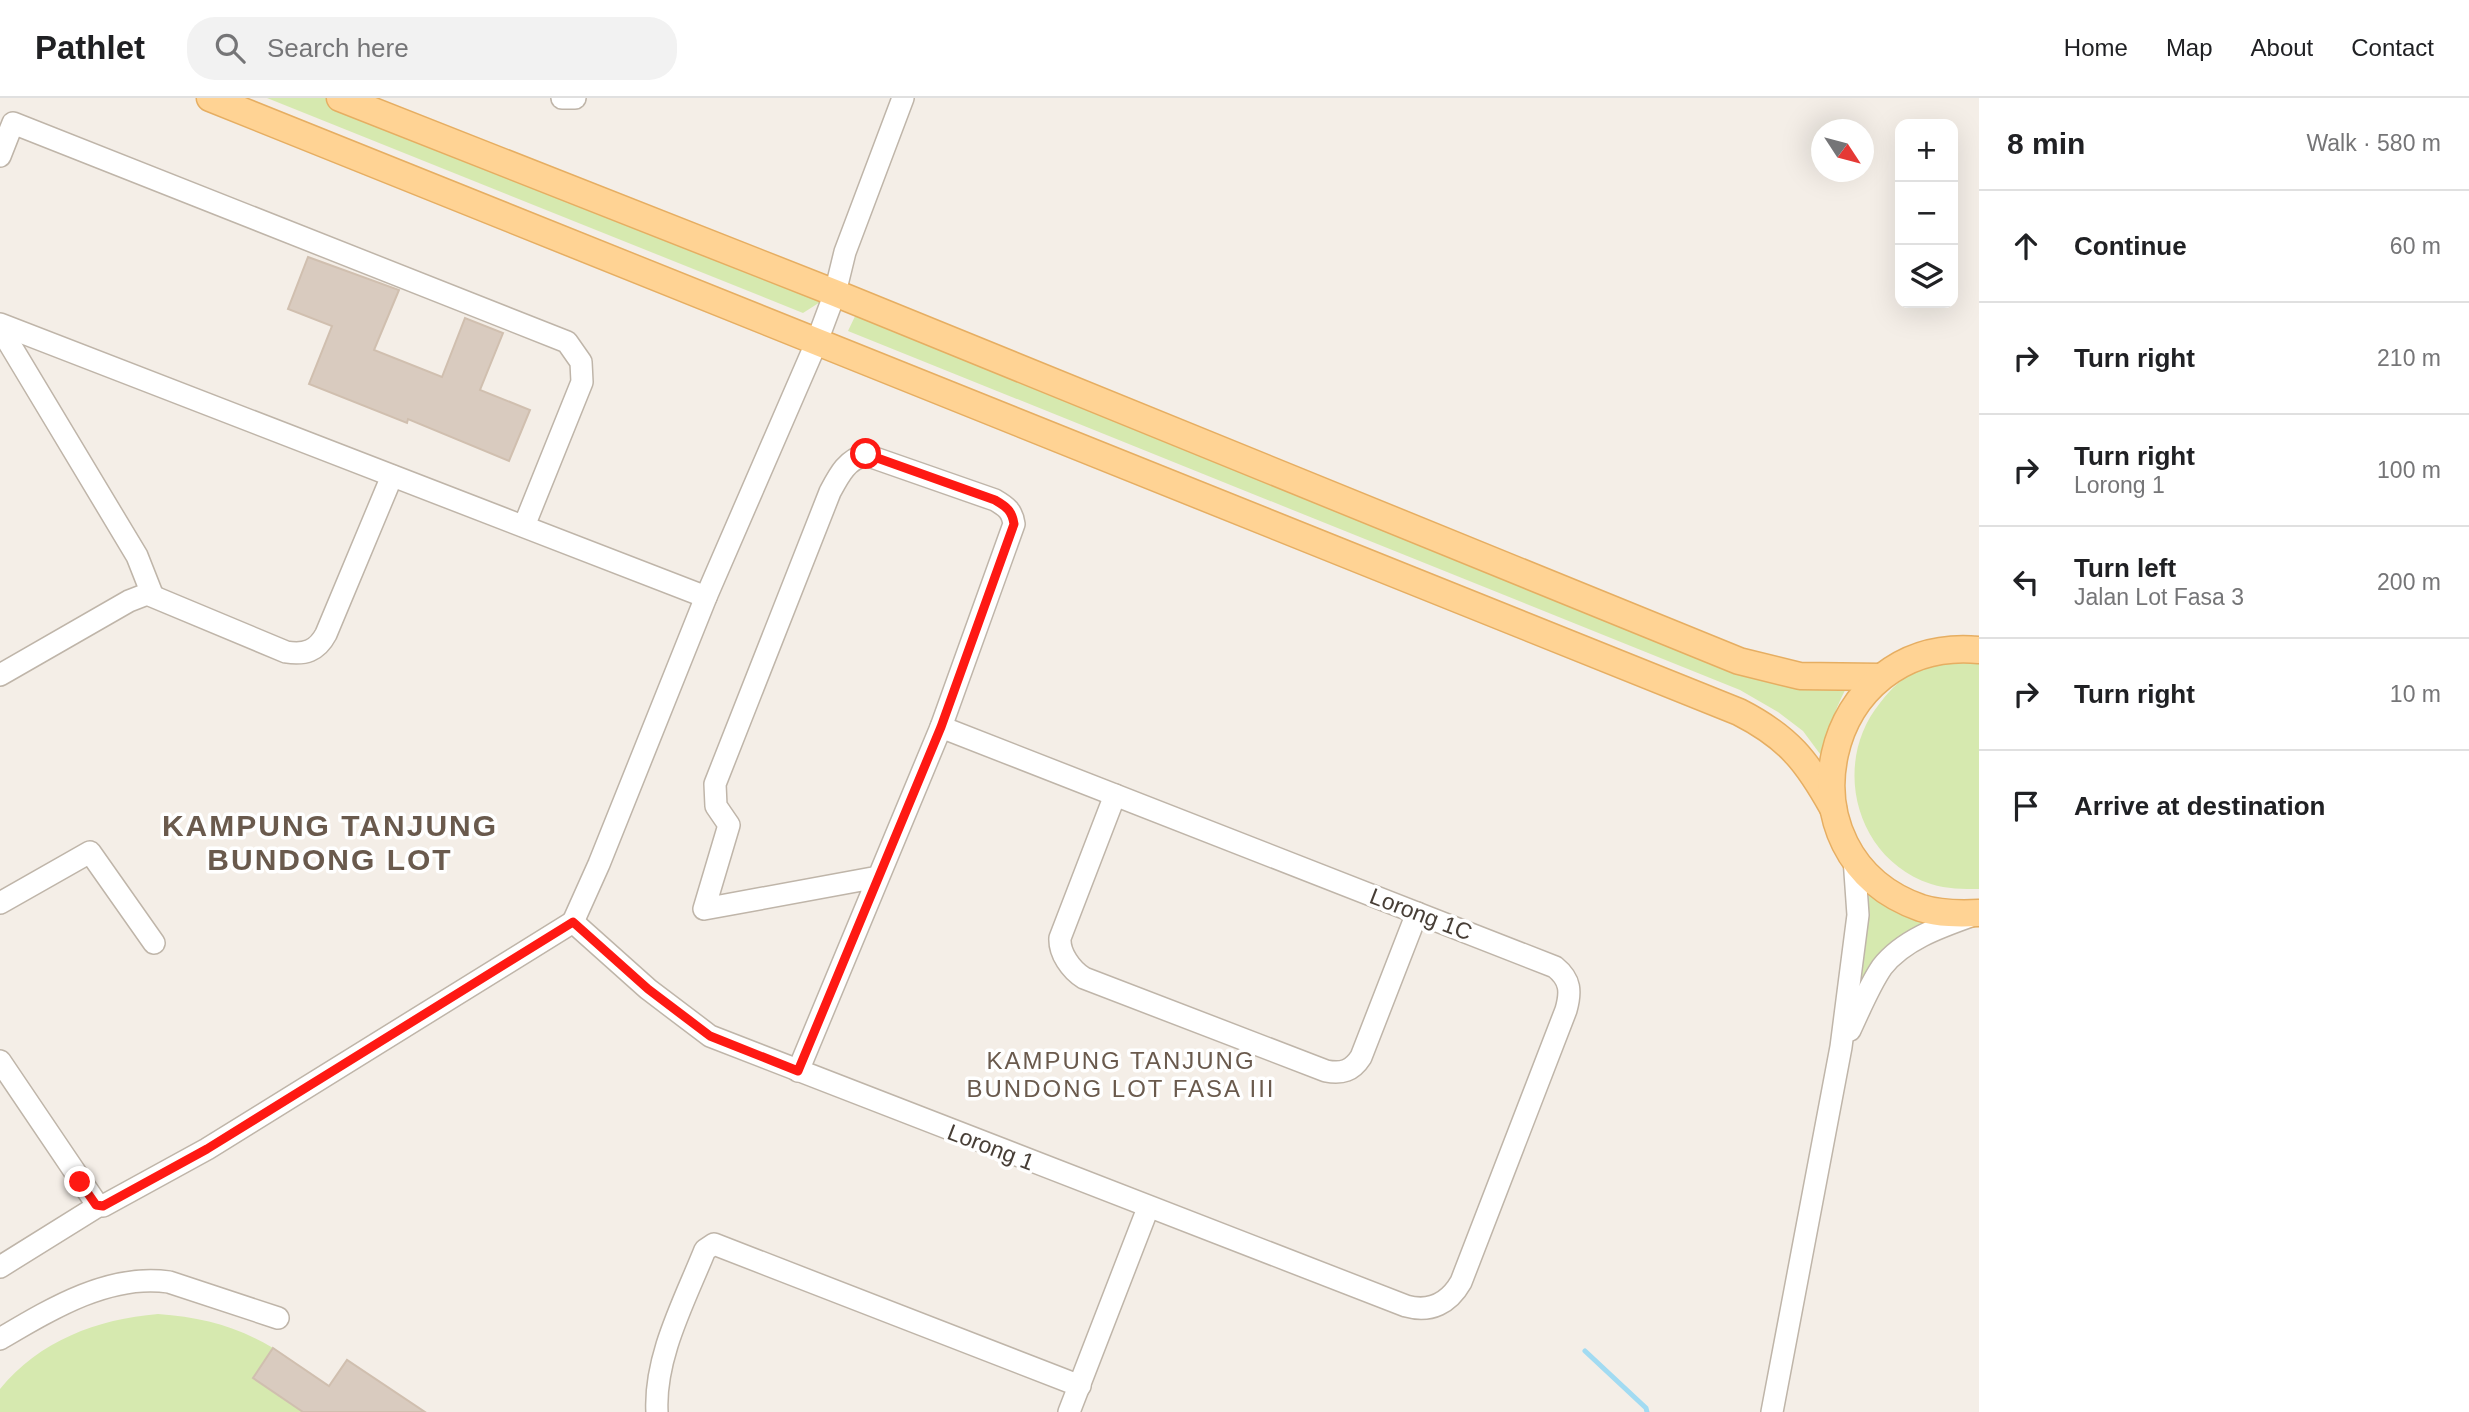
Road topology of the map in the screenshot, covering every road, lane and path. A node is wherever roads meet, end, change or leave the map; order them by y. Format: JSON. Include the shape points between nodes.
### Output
{"nodes":[{"id":1,"x":210,"y":98,"type":"edge"},
{"id":2,"x":340,"y":98,"type":"edge"},
{"id":3,"x":562,"y":98,"type":"edge"},
{"id":4,"x":575,"y":98,"type":"edge"},
{"id":5,"x":903,"y":98,"type":"edge"},
{"id":6,"x":6,"y":121,"type":"edge"},
{"id":7,"x":0,"y":156,"type":"edge"},
{"id":8,"x":835,"y":293,"type":"junction"},
{"id":9,"x":0,"y":326,"type":"edge"},
{"id":10,"x":817,"y":341,"type":"junction"},
{"id":11,"x":392,"y":476,"type":"junction"},
{"id":12,"x":524,"y":526,"type":"junction"},
{"id":13,"x":152,"y":594,"type":"junction"},
{"id":14,"x":706,"y":597,"type":"junction"},
{"id":15,"x":1975,"y":648,"type":"edge"},
{"id":16,"x":0,"y":676,"type":"edge"},
{"id":17,"x":1881,"y":677,"type":"junction"},
{"id":18,"x":941,"y":727,"type":"junction"},
{"id":19,"x":1115,"y":795,"type":"junction"},
{"id":20,"x":1833,"y":808,"type":"junction"},
{"id":21,"x":1854,"y":858,"type":"junction"},
{"id":22,"x":878,"y":877,"type":"junction"},
{"id":23,"x":0,"y":903,"type":"edge"},
{"id":24,"x":1418,"y":913,"type":"junction"},
{"id":25,"x":1979,"y":914,"type":"edge"},
{"id":26,"x":573,"y":922,"type":"junction"},
{"id":27,"x":154,"y":943,"type":"dead end"},
{"id":28,"x":1842,"y":1048,"type":"junction"},
{"id":29,"x":0,"y":1061,"type":"edge"},
{"id":30,"x":798,"y":1071,"type":"junction"},
{"id":31,"x":98,"y":1206,"type":"junction"},
{"id":32,"x":1147,"y":1208,"type":"junction"},
{"id":33,"x":0,"y":1267,"type":"edge"},
{"id":34,"x":1441,"y":1305,"type":"joint"},
{"id":35,"x":278,"y":1318,"type":"dead end"},
{"id":36,"x":0,"y":1339,"type":"edge"},
{"id":37,"x":1080,"y":1386,"type":"junction"},
{"id":38,"x":657,"y":1412,"type":"edge"},
{"id":39,"x":1069,"y":1412,"type":"edge"},
{"id":40,"x":1772,"y":1412,"type":"edge"}],
"edges":[{"from":1,"to":10,"type":"main road"},
{"from":2,"to":8,"type":"main road"},
{"from":3,"to":4,"type":"street"},
{"from":5,"to":8,"type":"street","via":[[845,252]]},
{"from":6,"to":7,"type":"street"},
{"from":6,"to":12,"type":"street","via":[[567,342],[581,362],[582,382]]},
{"from":8,"to":10,"type":"street"},
{"from":8,"to":17,"type":"main road","via":[[1739,661],[1800,676]]},
{"from":9,"to":11,"type":"street"},
{"from":9,"to":13,"type":"street","via":[[137,556]]},
{"from":10,"to":14,"type":"street"},
{"from":10,"to":20,"type":"main road","via":[[1739,712],[1770,729],[1795,752],[1813,772]]},
{"from":11,"to":12,"type":"street"},
{"from":11,"to":13,"type":"street","via":[[326,634],[311,652],[286,652]]},
{"from":12,"to":14,"type":"street"},
{"from":13,"to":16,"type":"street","via":[[128,601]]},
{"from":14,"to":26,"type":"street"},
{"from":15,"to":17,"type":"main road","via":[[1907,661]]},
{"from":17,"to":20,"type":"main road","via":[[1856,704],[1838,736],[1830,772]]},
{"from":18,"to":19,"type":"street","name":"Lorong 1C"},
{"from":18,"to":22,"type":"street"},
{"from":18,"to":22,"type":"street","via":[[1013,534],[1012,514],[995,500],[866,454],[843,470],[830,492],[715,784],[716,806],[729,825],[704,908]]},
{"from":19,"to":24,"type":"street","name":"Lorong 1C"},
{"from":19,"to":24,"type":"street","via":[[1060,938],[1062,952],[1073,969],[1096,983],[1326,1071],[1342,1073],[1362,1057]]},
{"from":20,"to":21,"type":"main road"},
{"from":21,"to":25,"type":"main road","via":[[1896,897],[1951,914]]},
{"from":21,"to":28,"type":"street","via":[[1858,915]]},
{"from":22,"to":30,"type":"street"},
{"from":23,"to":27,"type":"street","via":[[90,852]]},
{"from":24,"to":34,"type":"street","name":"Lorong 1C","via":[[1555,967],[1570,987],[1566,1010],[1461,1282]]},
{"from":25,"to":28,"type":"street","via":[[1908,943],[1883,966]]},
{"from":26,"to":30,"type":"street","name":"Lorong 1","via":[[648,989],[710,1036]]},
{"from":26,"to":31,"type":"street","via":[[207,1149]]},
{"from":28,"to":40,"type":"street"},
{"from":29,"to":31,"type":"street"},
{"from":30,"to":32,"type":"street","name":"Lorong 1"},
{"from":31,"to":33,"type":"street"},
{"from":32,"to":34,"type":"street","name":"Lorong 1","via":[[1406,1306]]},
{"from":32,"to":37,"type":"street"},
{"from":35,"to":36,"type":"street","via":[[169,1282],[137,1281],[76,1297]]},
{"from":37,"to":38,"type":"street","via":[[714,1244],[705,1250],[663,1358]]},
{"from":37,"to":39,"type":"street"}]}
